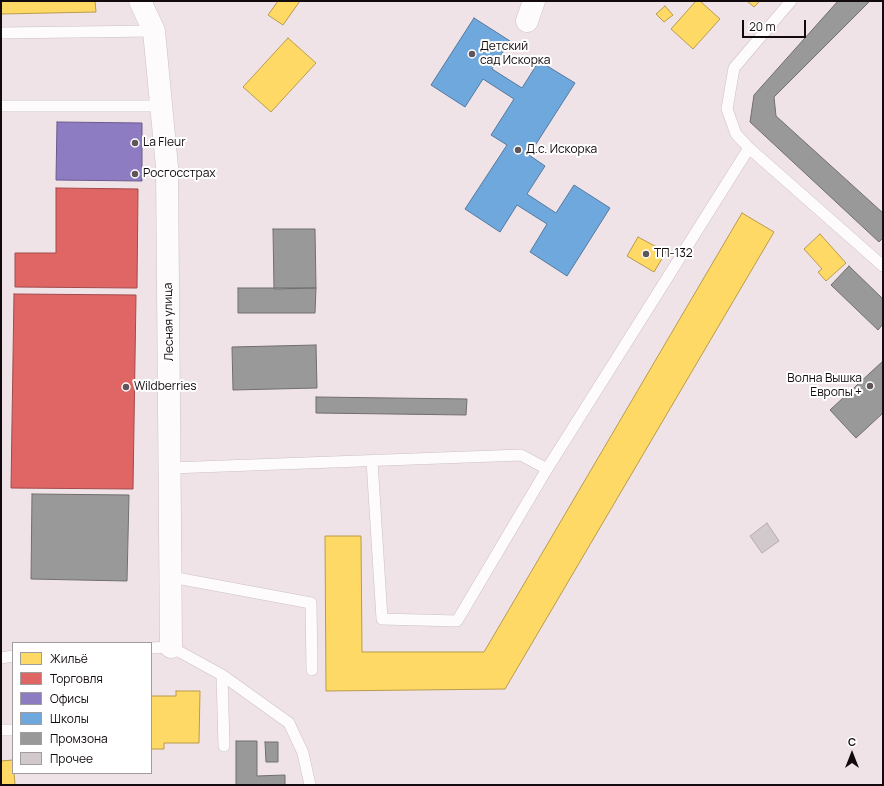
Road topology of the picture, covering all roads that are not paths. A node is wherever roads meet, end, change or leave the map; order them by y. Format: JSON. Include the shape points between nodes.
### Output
{"nodes":[{"id":1,"x":140,"y":1,"type":"edge"},
{"id":2,"x":791,"y":1,"type":"edge"},
{"id":3,"x":154,"y":31,"type":"junction"},
{"id":4,"x":1,"y":33,"type":"edge"},
{"id":5,"x":1,"y":106,"type":"edge"},
{"id":6,"x":162,"y":106,"type":"junction"},
{"id":7,"x":749,"y":148,"type":"junction"},
{"id":8,"x":883,"y":266,"type":"edge"},
{"id":9,"x":372,"y":461,"type":"junction"},
{"id":10,"x":171,"y":468,"type":"junction"},
{"id":11,"x":546,"y":469,"type":"junction"},
{"id":12,"x":171,"y":577,"type":"junction"},
{"id":13,"x":161,"y":648,"type":"edge"},
{"id":14,"x":12,"y":656,"type":"edge"},
{"id":15,"x":1,"y":658,"type":"edge"},
{"id":16,"x":312,"y":670,"type":"dead end"},
{"id":17,"x":222,"y":675,"type":"junction"},
{"id":18,"x":1,"y":730,"type":"edge"},
{"id":19,"x":12,"y":730,"type":"edge"},
{"id":20,"x":224,"y":746,"type":"dead end"},
{"id":21,"x":310,"y":785,"type":"edge"}],
"edges":[{"from":1,"to":3,"type":"street","name":"Лесная улица"},
{"from":2,"to":7,"type":"lane","via":[[734,68],[728,109],[736,134]]},
{"from":3,"to":4,"type":"lane"},
{"from":3,"to":6,"type":"street","name":"Лесная улица"},
{"from":5,"to":6,"type":"lane"},
{"from":6,"to":10,"type":"street","name":"Лесная улица","via":[[167,166]]},
{"from":7,"to":8,"type":"lane"},
{"from":7,"to":11,"type":"lane"},
{"from":9,"to":10,"type":"lane"},
{"from":9,"to":11,"type":"lane","via":[[522,455]]},
{"from":9,"to":11,"type":"lane","via":[[382,619],[457,621]]},
{"from":10,"to":12,"type":"street","name":"Лесная улица"},
{"from":12,"to":13,"type":"street","name":"Лесная улица"},
{"from":12,"to":16,"type":"lane","via":[[311,603]]},
{"from":13,"to":17,"type":"lane"},
{"from":14,"to":15,"type":"lane"},
{"from":17,"to":20,"type":"lane"},
{"from":17,"to":21,"type":"lane","via":[[289,723],[303,753]]},
{"from":18,"to":19,"type":"lane"}]}
